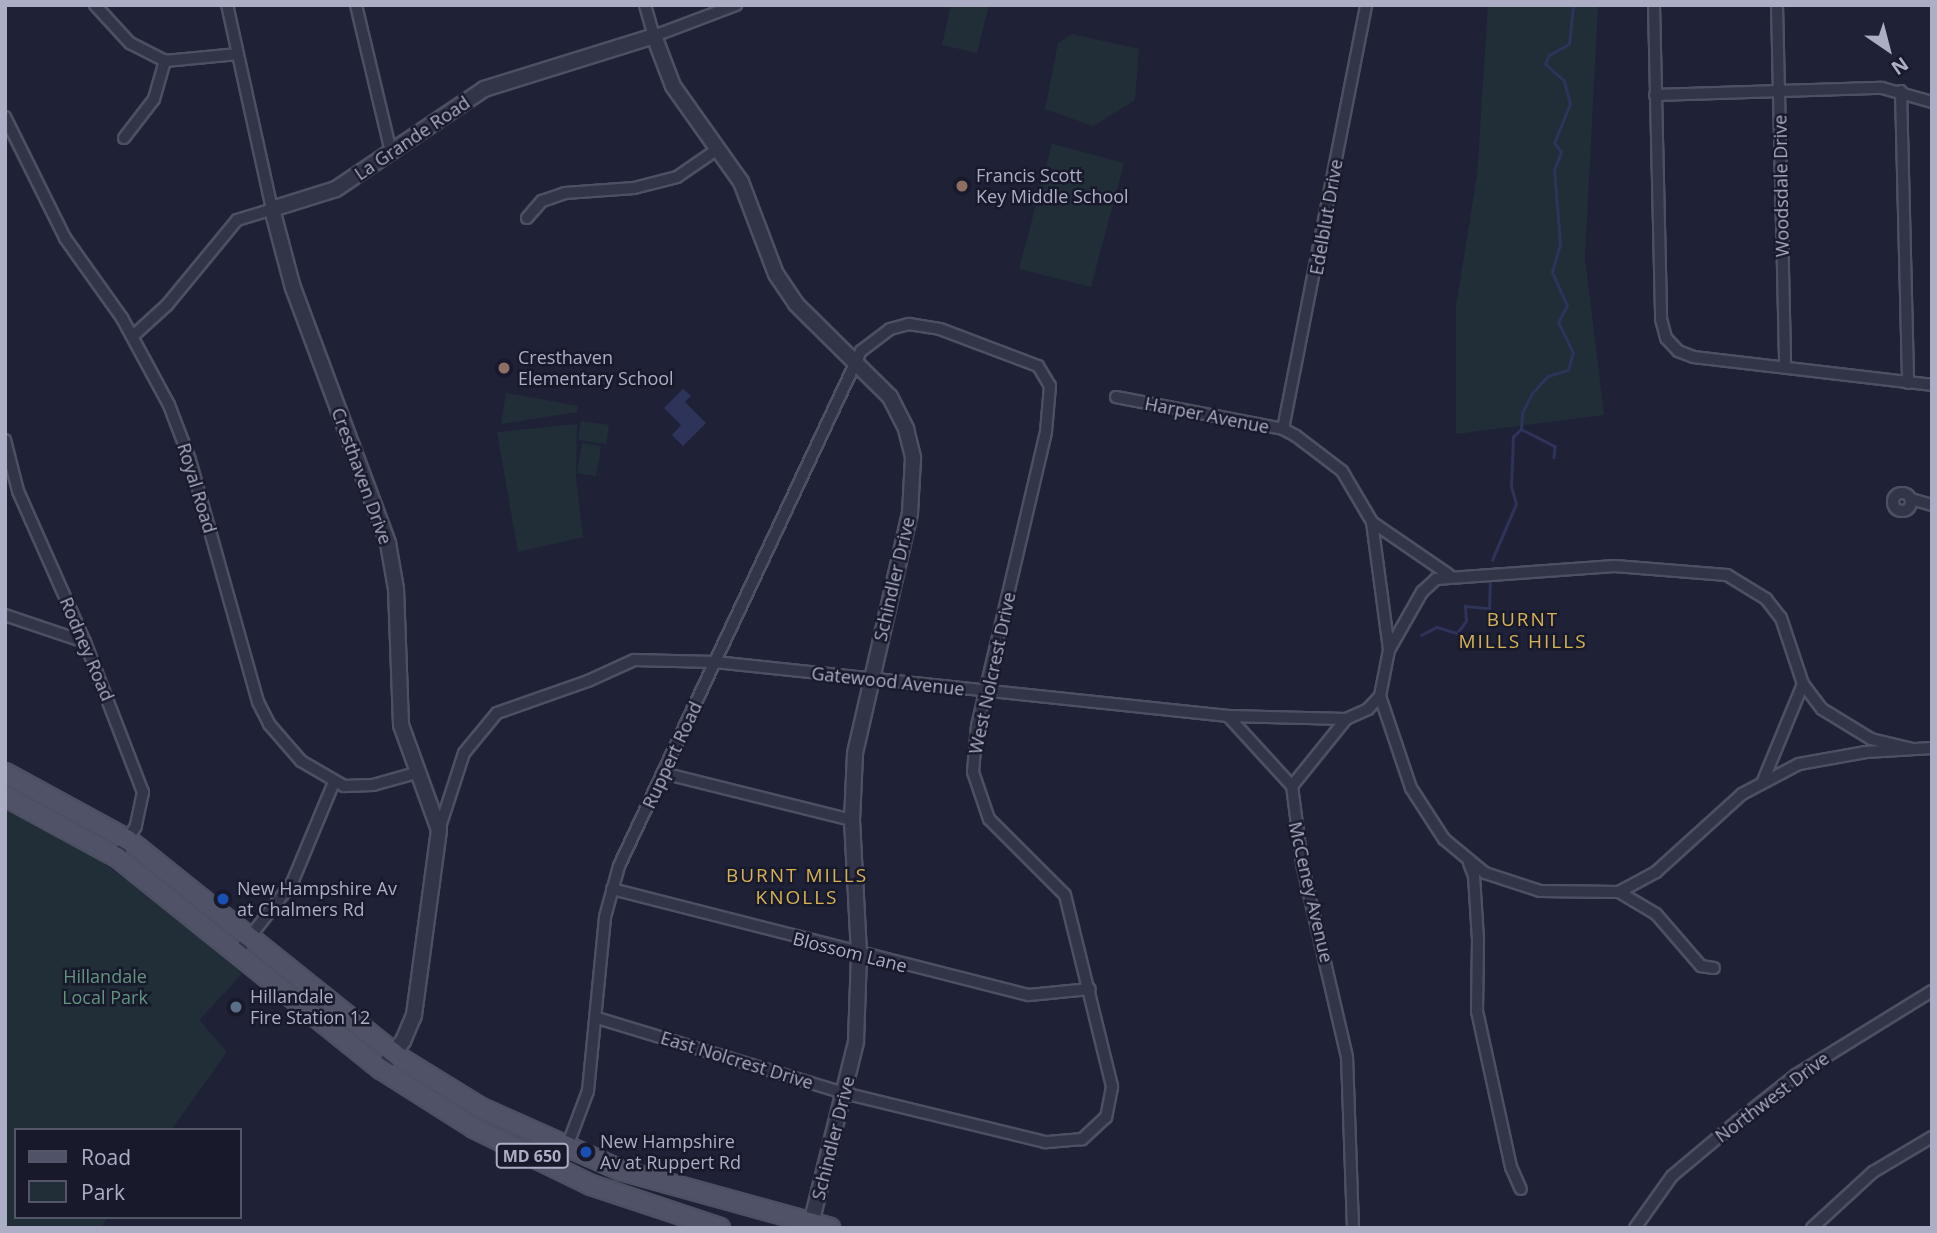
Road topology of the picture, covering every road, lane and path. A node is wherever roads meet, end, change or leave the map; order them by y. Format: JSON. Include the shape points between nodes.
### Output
{"nodes":[{"id":1,"x":95,"y":5,"type":"edge"},
{"id":2,"x":227,"y":5,"type":"edge"},
{"id":3,"x":356,"y":5,"type":"edge"},
{"id":4,"x":645,"y":5,"type":"edge"},
{"id":5,"x":736,"y":5,"type":"edge"},
{"id":6,"x":1366,"y":5,"type":"edge"},
{"id":7,"x":1654,"y":5,"type":"edge"},
{"id":8,"x":1777,"y":5,"type":"edge"},
{"id":9,"x":654,"y":36,"type":"junction"},
{"id":10,"x":238,"y":54,"type":"junction"},
{"id":11,"x":165,"y":61,"type":"junction"},
{"id":12,"x":1779,"y":89,"type":"junction"},
{"id":13,"x":1901,"y":91,"type":"junction"},
{"id":14,"x":1655,"y":95,"type":"junction"},
{"id":15,"x":1932,"y":102,"type":"edge"},
{"id":16,"x":5,"y":117,"type":"edge"},
{"id":17,"x":124,"y":138,"type":"dead end"},
{"id":18,"x":719,"y":148,"type":"junction"},
{"id":19,"x":391,"y":152,"type":"junction"},
{"id":20,"x":272,"y":209,"type":"junction"},
{"id":21,"x":527,"y":218,"type":"dead end"},
{"id":22,"x":133,"y":337,"type":"junction"},
{"id":23,"x":856,"y":363,"type":"junction"},
{"id":24,"x":1785,"y":367,"type":"junction"},
{"id":25,"x":1908,"y":383,"type":"junction"},
{"id":26,"x":1932,"y":386,"type":"edge"},
{"id":27,"x":1116,"y":397,"type":"dead end"},
{"id":28,"x":1283,"y":429,"type":"junction"},
{"id":29,"x":5,"y":440,"type":"edge"},
{"id":30,"x":1911,"y":499,"type":"dead end"},
{"id":31,"x":1932,"y":505,"type":"edge"},
{"id":32,"x":1373,"y":522,"type":"junction"},
{"id":33,"x":1449,"y":575,"type":"junction"},
{"id":34,"x":5,"y":615,"type":"edge"},
{"id":35,"x":85,"y":642,"type":"junction"},
{"id":36,"x":1389,"y":650,"type":"junction"},
{"id":37,"x":715,"y":662,"type":"junction"},
{"id":38,"x":872,"y":678,"type":"junction"},
{"id":39,"x":1803,"y":684,"type":"junction"},
{"id":40,"x":987,"y":690,"type":"junction"},
{"id":41,"x":1380,"y":696,"type":"junction"},
{"id":42,"x":1228,"y":716,"type":"junction"},
{"id":43,"x":1346,"y":719,"type":"junction"},
{"id":44,"x":1932,"y":748,"type":"edge"},
{"id":45,"x":1912,"y":749,"type":"junction"},
{"id":46,"x":5,"y":773,"type":"edge"},
{"id":47,"x":416,"y":773,"type":"junction"},
{"id":48,"x":663,"y":773,"type":"junction"},
{"id":49,"x":1763,"y":781,"type":"junction"},
{"id":50,"x":334,"y":782,"type":"junction"},
{"id":51,"x":1292,"y":786,"type":"junction"},
{"id":52,"x":5,"y":796,"type":"edge"},
{"id":53,"x":852,"y":820,"type":"junction"},
{"id":54,"x":439,"y":830,"type":"junction"},
{"id":55,"x":128,"y":840,"type":"junction"},
{"id":56,"x":117,"y":857,"type":"junction"},
{"id":57,"x":1469,"y":863,"type":"junction"},
{"id":58,"x":612,"y":889,"type":"junction"},
{"id":59,"x":1619,"y":892,"type":"junction"},
{"id":60,"x":251,"y":938,"type":"junction"},
{"id":61,"x":238,"y":952,"type":"junction"},
{"id":62,"x":859,"y":955,"type":"junction"},
{"id":63,"x":1714,"y":968,"type":"dead end"},
{"id":64,"x":1090,"y":989,"type":"junction"},
{"id":65,"x":1932,"y":991,"type":"edge"},
{"id":66,"x":597,"y":1018,"type":"junction"},
{"id":67,"x":394,"y":1053,"type":"junction"},
{"id":68,"x":381,"y":1069,"type":"junction"},
{"id":69,"x":844,"y":1093,"type":"junction"},
{"id":70,"x":1932,"y":1137,"type":"edge"},
{"id":71,"x":1082,"y":1139,"type":"joint"},
{"id":72,"x":566,"y":1149,"type":"junction"},
{"id":73,"x":559,"y":1168,"type":"junction"},
{"id":74,"x":1521,"y":1189,"type":"dead end"},
{"id":75,"x":811,"y":1225,"type":"edge"},
{"id":76,"x":718,"y":1227,"type":"edge"},
{"id":77,"x":830,"y":1228,"type":"edge"},
{"id":78,"x":1353,"y":1228,"type":"edge"},
{"id":79,"x":1635,"y":1228,"type":"edge"},
{"id":80,"x":1812,"y":1228,"type":"edge"}],
"edges":[{"from":1,"to":11,"type":"street","via":[[130,43]]},
{"from":2,"to":10,"type":"street","name":"Cresthaven Drive"},
{"from":3,"to":19,"type":"street"},
{"from":4,"to":9,"type":"street","name":"Schindler Drive"},
{"from":5,"to":9,"type":"street","name":"La Grande Road"},
{"from":6,"to":28,"type":"street","name":"Edelblut Drive"},
{"from":7,"to":14,"type":"street"},
{"from":8,"to":12,"type":"street","name":"Woodsdale Drive"},
{"from":9,"to":18,"type":"street","name":"Schindler Drive","via":[[673,86]]},
{"from":9,"to":19,"type":"street","name":"La Grande Road","via":[[484,89]]},
{"from":10,"to":11,"type":"street"},
{"from":10,"to":20,"type":"street","name":"Cresthaven Drive"},
{"from":11,"to":17,"type":"street","via":[[154,99]]},
{"from":12,"to":13,"type":"street"},
{"from":12,"to":14,"type":"street"},
{"from":12,"to":24,"type":"street","name":"Woodsdale Drive"},
{"from":13,"to":15,"type":"street"},
{"from":13,"to":25,"type":"street"},
{"from":14,"to":24,"type":"street","via":[[1661,313],[1666,338],[1678,351]]},
{"from":16,"to":22,"type":"street","name":"Royal Road","via":[[65,238]]},
{"from":18,"to":21,"type":"street","via":[[677,177],[634,188],[565,193],[542,201]]},
{"from":18,"to":23,"type":"street","name":"Schindler Drive","via":[[741,182],[776,274],[796,303]]},
{"from":19,"to":20,"type":"street","name":"La Grande Road","via":[[336,189]]},
{"from":20,"to":22,"type":"street","name":"La Grande Road","via":[[244,216],[228,228],[167,305]]},
{"from":20,"to":47,"type":"street","name":"Cresthaven Drive","via":[[293,288],[388,543],[396,589],[401,725]]},
{"from":22,"to":50,"type":"street","name":"Royal Road","via":[[169,405],[190,460],[258,702],[289,750]]},
{"from":23,"to":37,"type":"street","name":"Ruppert Road"},
{"from":23,"to":38,"type":"street","name":"Schindler Drive","via":[[896,407],[913,458],[910,513]]},
{"from":23,"to":40,"type":"street","name":"West Nolcrest Drive","via":[[873,339],[909,324],[940,329],[1026,360],[1038,366],[1050,386],[1046,432]]},
{"from":24,"to":25,"type":"street"},
{"from":25,"to":26,"type":"street"},
{"from":27,"to":28,"type":"street","name":"Harper Avenue"},
{"from":28,"to":32,"type":"street","name":"Harper Avenue","via":[[1342,471]]},
{"from":29,"to":35,"type":"street","name":"Rodney Road","via":[[18,491]]},
{"from":30,"to":31,"type":"street"},
{"from":32,"to":33,"type":"street","name":"Harper Avenue"},
{"from":32,"to":36,"type":"street"},
{"from":33,"to":36,"type":"street","via":[[1436,579],[1422,592]]},
{"from":33,"to":39,"type":"street","via":[[1615,566],[1727,575],[1766,599],[1781,618]]},
{"from":34,"to":35,"type":"street"},
{"from":35,"to":55,"type":"street","name":"Rodney Road","via":[[143,792]]},
{"from":36,"to":41,"type":"street"},
{"from":37,"to":38,"type":"street","name":"Gatewood Avenue"},
{"from":37,"to":48,"type":"street","name":"Ruppert Road"},
{"from":37,"to":54,"type":"street","name":"Gatewood Avenue","via":[[634,660],[497,713],[464,753]]},
{"from":38,"to":40,"type":"street","name":"Gatewood Avenue"},
{"from":38,"to":53,"type":"street","name":"Schindler Drive","via":[[855,754]]},
{"from":39,"to":45,"type":"street","via":[[1810,698],[1842,725],[1871,739]]},
{"from":39,"to":49,"type":"street"},
{"from":40,"to":42,"type":"street","name":"Gatewood Avenue"},
{"from":40,"to":64,"type":"street","name":"West Nolcrest Drive","via":[[972,758],[979,797],[1003,839],[1051,877],[1065,895]]},
{"from":41,"to":43,"type":"street","via":[[1368,709]]},
{"from":41,"to":57,"type":"street","via":[[1411,788],[1444,839]]},
{"from":42,"to":43,"type":"street","name":"Gatewood Avenue"},
{"from":42,"to":51,"type":"street"},
{"from":43,"to":51,"type":"street"},
{"from":44,"to":45,"type":"street"},
{"from":45,"to":49,"type":"street","via":[[1811,760]]},
{"from":46,"to":55,"type":"main road","number":"MD 650"},
{"from":47,"to":50,"type":"street","via":[[373,785]]},
{"from":47,"to":54,"type":"street","name":"Cresthaven Drive"},
{"from":48,"to":53,"type":"street"},
{"from":48,"to":58,"type":"street","name":"Ruppert Road"},
{"from":49,"to":59,"type":"street","via":[[1656,872]]},
{"from":50,"to":60,"type":"street","via":[[292,883]]},
{"from":51,"to":78,"type":"street","name":"McCeney Avenue","via":[[1303,863],[1347,1056]]},
{"from":52,"to":56,"type":"main road","number":"MD 650"},
{"from":53,"to":62,"type":"street","name":"Schindler Drive"},
{"from":54,"to":67,"type":"street","name":"Cresthaven Drive","via":[[414,1015]]},
{"from":55,"to":56,"type":"street","name":"Rodney Road"},
{"from":55,"to":60,"type":"main road","number":"MD 650"},
{"from":56,"to":61,"type":"main road","number":"MD 650"},
{"from":57,"to":59,"type":"street","via":[[1485,873],[1541,891]]},
{"from":57,"to":74,"type":"street","via":[[1476,915],[1477,1010],[1511,1167]]},
{"from":58,"to":62,"type":"street","name":"Blossom Lane"},
{"from":58,"to":66,"type":"street","name":"Ruppert Road"},
{"from":59,"to":63,"type":"street","via":[[1656,914],[1701,966]]},
{"from":60,"to":61,"type":"street"},
{"from":60,"to":67,"type":"main road","number":"MD 650"},
{"from":61,"to":68,"type":"main road","number":"MD 650"},
{"from":62,"to":64,"type":"street","name":"Blossom Lane","via":[[1029,995]]},
{"from":62,"to":69,"type":"street","name":"Schindler Drive","via":[[856,1042]]},
{"from":64,"to":71,"type":"street","name":"West Nolcrest Drive","via":[[1112,1087],[1106,1117]]},
{"from":65,"to":79,"type":"street","name":"Northwest Drive","via":[[1796,1075],[1729,1128],[1672,1176]]},
{"from":66,"to":69,"type":"street","name":"East Nolcrest Drive"},
{"from":66,"to":72,"type":"street","name":"Ruppert Road","via":[[588,1091]]},
{"from":67,"to":68,"type":"street","name":"Cresthaven Drive"},
{"from":67,"to":72,"type":"main road","number":"MD 650","via":[[481,1108]]},
{"from":68,"to":73,"type":"main road","number":"MD 650","via":[[474,1128]]},
{"from":69,"to":71,"type":"street","name":"East Nolcrest Drive","via":[[1045,1142]]},
{"from":69,"to":75,"type":"street","name":"Schindler Drive"},
{"from":70,"to":80,"type":"street","via":[[1873,1172]]},
{"from":72,"to":73,"type":"street","name":"Ruppert Road"},
{"from":72,"to":75,"type":"main road","number":"MD 650","via":[[676,1188]]},
{"from":73,"to":76,"type":"main road","number":"MD 650","via":[[633,1201]]},
{"from":75,"to":77,"type":"main road","number":"MD 650"}]}
